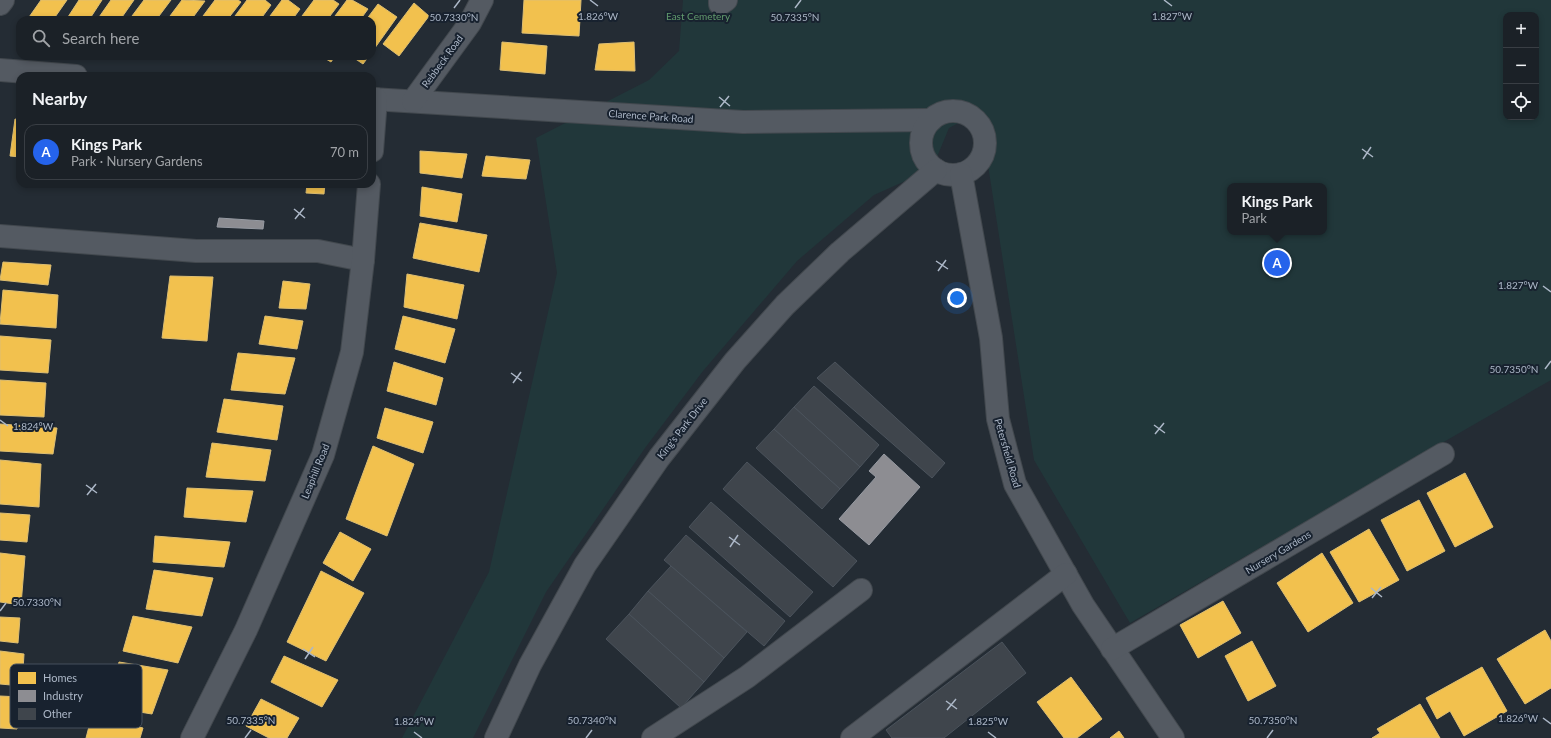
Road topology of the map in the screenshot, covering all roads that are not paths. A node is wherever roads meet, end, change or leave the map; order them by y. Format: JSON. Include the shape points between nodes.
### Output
{"nodes":[{"id":1,"x":3,"y":0,"type":"edge"},
{"id":2,"x":482,"y":0,"type":"edge"},
{"id":3,"x":720,"y":0,"type":"edge"},
{"id":4,"x":726,"y":0,"type":"edge"},
{"id":5,"x":0,"y":4,"type":"edge"},
{"id":6,"x":0,"y":70,"type":"edge"},
{"id":7,"x":25,"y":72,"type":"edge"},
{"id":8,"x":376,"y":99,"type":"edge"},
{"id":9,"x":413,"y":101,"type":"junction"},
{"id":10,"x":931,"y":120,"type":"junction"},
{"id":11,"x":936,"y":170,"type":"junction"},
{"id":12,"x":961,"y":174,"type":"junction"},
{"id":13,"x":369,"y":188,"type":"edge"},
{"id":14,"x":0,"y":236,"type":"edge"},
{"id":15,"x":363,"y":260,"type":"junction"},
{"id":16,"x":1443,"y":454,"type":"dead end"},
{"id":17,"x":1066,"y":574,"type":"junction"},
{"id":18,"x":861,"y":590,"type":"dead end"},
{"id":19,"x":1112,"y":650,"type":"junction"},
{"id":20,"x":192,"y":738,"type":"edge"},
{"id":21,"x":496,"y":738,"type":"edge"},
{"id":22,"x":653,"y":738,"type":"edge"},
{"id":23,"x":852,"y":738,"type":"edge"},
{"id":24,"x":1173,"y":738,"type":"edge"}],
"edges":[{"from":1,"to":5,"type":"street"},
{"from":2,"to":9,"type":"street","name":"Rebbeck Road","via":[[470,23]]},
{"from":3,"to":4,"type":"street","via":[[720,4]]},
{"from":6,"to":7,"type":"street"},
{"from":8,"to":9,"type":"street","name":"Clarence Park Road"},
{"from":9,"to":10,"type":"street","name":"Clarence Park Road","via":[[749,122]]},
{"from":10,"to":11,"type":"street","via":[[924,131],[923,153],[928,163]]},
{"from":10,"to":12,"type":"street","via":[[951,111],[962,112],[972,117],[979,125],[984,135],[982,157],[976,166]]},
{"from":11,"to":12,"type":"street","via":[[950,175]]},
{"from":11,"to":21,"type":"street","name":"King's Park Drive","via":[[840,252],[785,305],[735,361],[659,458],[584,565],[530,665]]},
{"from":12,"to":17,"type":"street","name":"Petersfield Road","via":[[991,338],[998,419],[1007,455],[1015,484]]},
{"from":13,"to":15,"type":"street","name":"Leaphill Road"},
{"from":14,"to":15,"type":"street","via":[[196,251],[318,251]]},
{"from":15,"to":20,"type":"street","name":"Leaphill Road","via":[[352,352],[323,455],[246,630]]},
{"from":16,"to":19,"type":"street","name":"Nursery Gardens"},
{"from":17,"to":19,"type":"street","name":"Petersfield Road"},
{"from":17,"to":23,"type":"street"},
{"from":18,"to":22,"type":"street","via":[[747,677]]},
{"from":19,"to":24,"type":"street","name":"Petersfield Road"}]}
